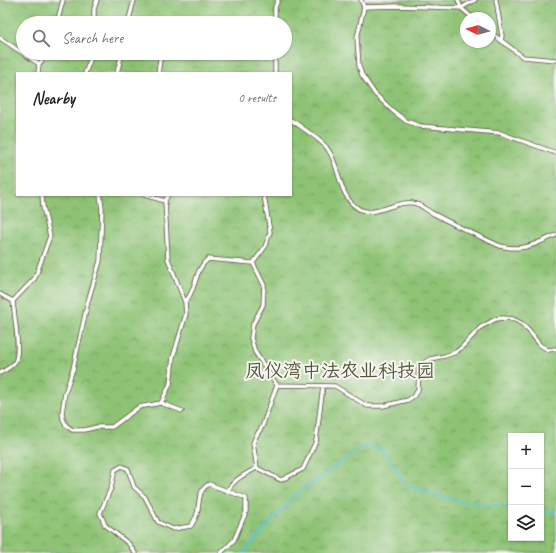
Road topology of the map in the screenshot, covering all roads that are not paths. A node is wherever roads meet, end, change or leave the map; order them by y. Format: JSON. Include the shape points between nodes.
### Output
{"nodes":[{"id":1,"x":63,"y":0,"type":"edge"},
{"id":2,"x":97,"y":0,"type":"edge"},
{"id":3,"x":134,"y":0,"type":"edge"},
{"id":4,"x":278,"y":0,"type":"edge"},
{"id":5,"x":361,"y":0,"type":"edge"},
{"id":6,"x":458,"y":0,"type":"edge"},
{"id":7,"x":474,"y":0,"type":"edge"},
{"id":8,"x":496,"y":0,"type":"edge"},
{"id":9,"x":364,"y":7,"type":"junction"},
{"id":10,"x":461,"y":8,"type":"junction"},
{"id":11,"x":466,"y":12,"type":"edge"},
{"id":12,"x":59,"y":16,"type":"edge"},
{"id":13,"x":94,"y":16,"type":"edge"},
{"id":14,"x":130,"y":16,"type":"edge"},
{"id":15,"x":275,"y":16,"type":"edge"},
{"id":16,"x":496,"y":37,"type":"edge"},
{"id":17,"x":0,"y":38,"type":"edge"},
{"id":18,"x":501,"y":41,"type":"junction"},
{"id":19,"x":16,"y":49,"type":"edge"},
{"id":20,"x":33,"y":60,"type":"edge"},
{"id":21,"x":42,"y":60,"type":"edge"},
{"id":22,"x":90,"y":60,"type":"edge"},
{"id":23,"x":120,"y":60,"type":"edge"},
{"id":24,"x":160,"y":60,"type":"edge"},
{"id":25,"x":275,"y":60,"type":"edge"},
{"id":26,"x":556,"y":60,"type":"edge"},
{"id":27,"x":39,"y":64,"type":"junction"},
{"id":28,"x":38,"y":72,"type":"edge"},
{"id":29,"x":85,"y":72,"type":"edge"},
{"id":30,"x":117,"y":72,"type":"edge"},
{"id":31,"x":158,"y":72,"type":"edge"},
{"id":32,"x":275,"y":72,"type":"edge"},
{"id":33,"x":292,"y":121,"type":"edge"},
{"id":34,"x":556,"y":153,"type":"edge"},
{"id":35,"x":42,"y":196,"type":"edge"},
{"id":36,"x":100,"y":196,"type":"edge"},
{"id":37,"x":148,"y":196,"type":"edge"},
{"id":38,"x":168,"y":196,"type":"edge"},
{"id":39,"x":264,"y":196,"type":"edge"},
{"id":40,"x":165,"y":201,"type":"junction"},
{"id":41,"x":556,"y":235,"type":"edge"},
{"id":42,"x":252,"y":262,"type":"junction"},
{"id":43,"x":0,"y":294,"type":"edge"},
{"id":44,"x":12,"y":301,"type":"junction"},
{"id":45,"x":185,"y":302,"type":"junction"},
{"id":46,"x":556,"y":349,"type":"edge"},
{"id":47,"x":0,"y":374,"type":"edge"},
{"id":48,"x":277,"y":385,"type":"junction"},
{"id":49,"x":323,"y":386,"type":"junction"},
{"id":50,"x":161,"y":403,"type":"junction"},
{"id":51,"x":182,"y":411,"type":"dead end"},
{"id":52,"x":257,"y":468,"type":"junction"},
{"id":53,"x":228,"y":491,"type":"junction"},
{"id":54,"x":136,"y":553,"type":"edge"},
{"id":55,"x":221,"y":553,"type":"edge"}],
"edges":[{"from":1,"to":12,"type":"lane"},
{"from":2,"to":13,"type":"lane"},
{"from":3,"to":14,"type":"lane"},
{"from":4,"to":15,"type":"lane"},
{"from":5,"to":9,"type":"lane"},
{"from":6,"to":10,"type":"lane"},
{"from":7,"to":10,"type":"lane"},
{"from":8,"to":18,"type":"lane"},
{"from":9,"to":10,"type":"lane"},
{"from":9,"to":34,"type":"lane","via":[[357,38],[359,66],[375,94],[393,111],[420,126],[500,133]]},
{"from":10,"to":11,"type":"lane"},
{"from":16,"to":18,"type":"lane"},
{"from":17,"to":19,"type":"lane"},
{"from":18,"to":26,"type":"lane","via":[[523,57]]},
{"from":20,"to":27,"type":"lane"},
{"from":21,"to":27,"type":"lane"},
{"from":22,"to":29,"type":"lane"},
{"from":23,"to":30,"type":"lane"},
{"from":24,"to":31,"type":"lane"},
{"from":25,"to":32,"type":"lane"},
{"from":27,"to":28,"type":"lane"},
{"from":33,"to":41,"type":"lane","via":[[326,147],[331,154],[344,193],[360,210],[375,211],[412,203],[500,246],[512,249],[526,248]]},
{"from":35,"to":44,"type":"lane","via":[[50,236],[35,278]]},
{"from":36,"to":50,"type":"lane","via":[[100,261],[65,393],[63,419],[72,430],[112,427],[139,407]]},
{"from":37,"to":40,"type":"lane"},
{"from":38,"to":40,"type":"lane"},
{"from":39,"to":42,"type":"lane","via":[[270,232],[265,247]]},
{"from":40,"to":45,"type":"lane","via":[[168,259]]},
{"from":42,"to":45,"type":"lane","via":[[208,259],[202,264],[191,296]]},
{"from":42,"to":48,"type":"lane","via":[[264,285],[264,305],[253,324],[251,338],[256,352]]},
{"from":43,"to":44,"type":"lane"},
{"from":44,"to":47,"type":"lane","via":[[18,343],[16,358],[9,368]]},
{"from":45,"to":50,"type":"lane","via":[[186,314],[173,357],[170,384]]},
{"from":46,"to":49,"type":"lane","via":[[548,350],[540,345],[521,322],[513,319],[496,319],[481,327],[456,352],[424,362],[420,368],[418,390],[408,400],[383,406],[367,406],[335,386]]},
{"from":48,"to":49,"type":"lane"},
{"from":48,"to":52,"type":"lane","via":[[262,427],[253,443]]},
{"from":49,"to":52,"type":"lane","via":[[316,441],[303,469],[281,480]]},
{"from":50,"to":51,"type":"lane"},
{"from":52,"to":53,"type":"lane","via":[[244,474],[229,487]]},
{"from":53,"to":54,"type":"lane","via":[[209,484],[205,486],[191,526],[173,529],[158,522],[145,497],[134,487],[128,469],[122,466],[115,470],[111,488],[100,513],[105,525]]},
{"from":53,"to":55,"type":"lane","via":[[246,498],[246,512],[234,540]]}]}
